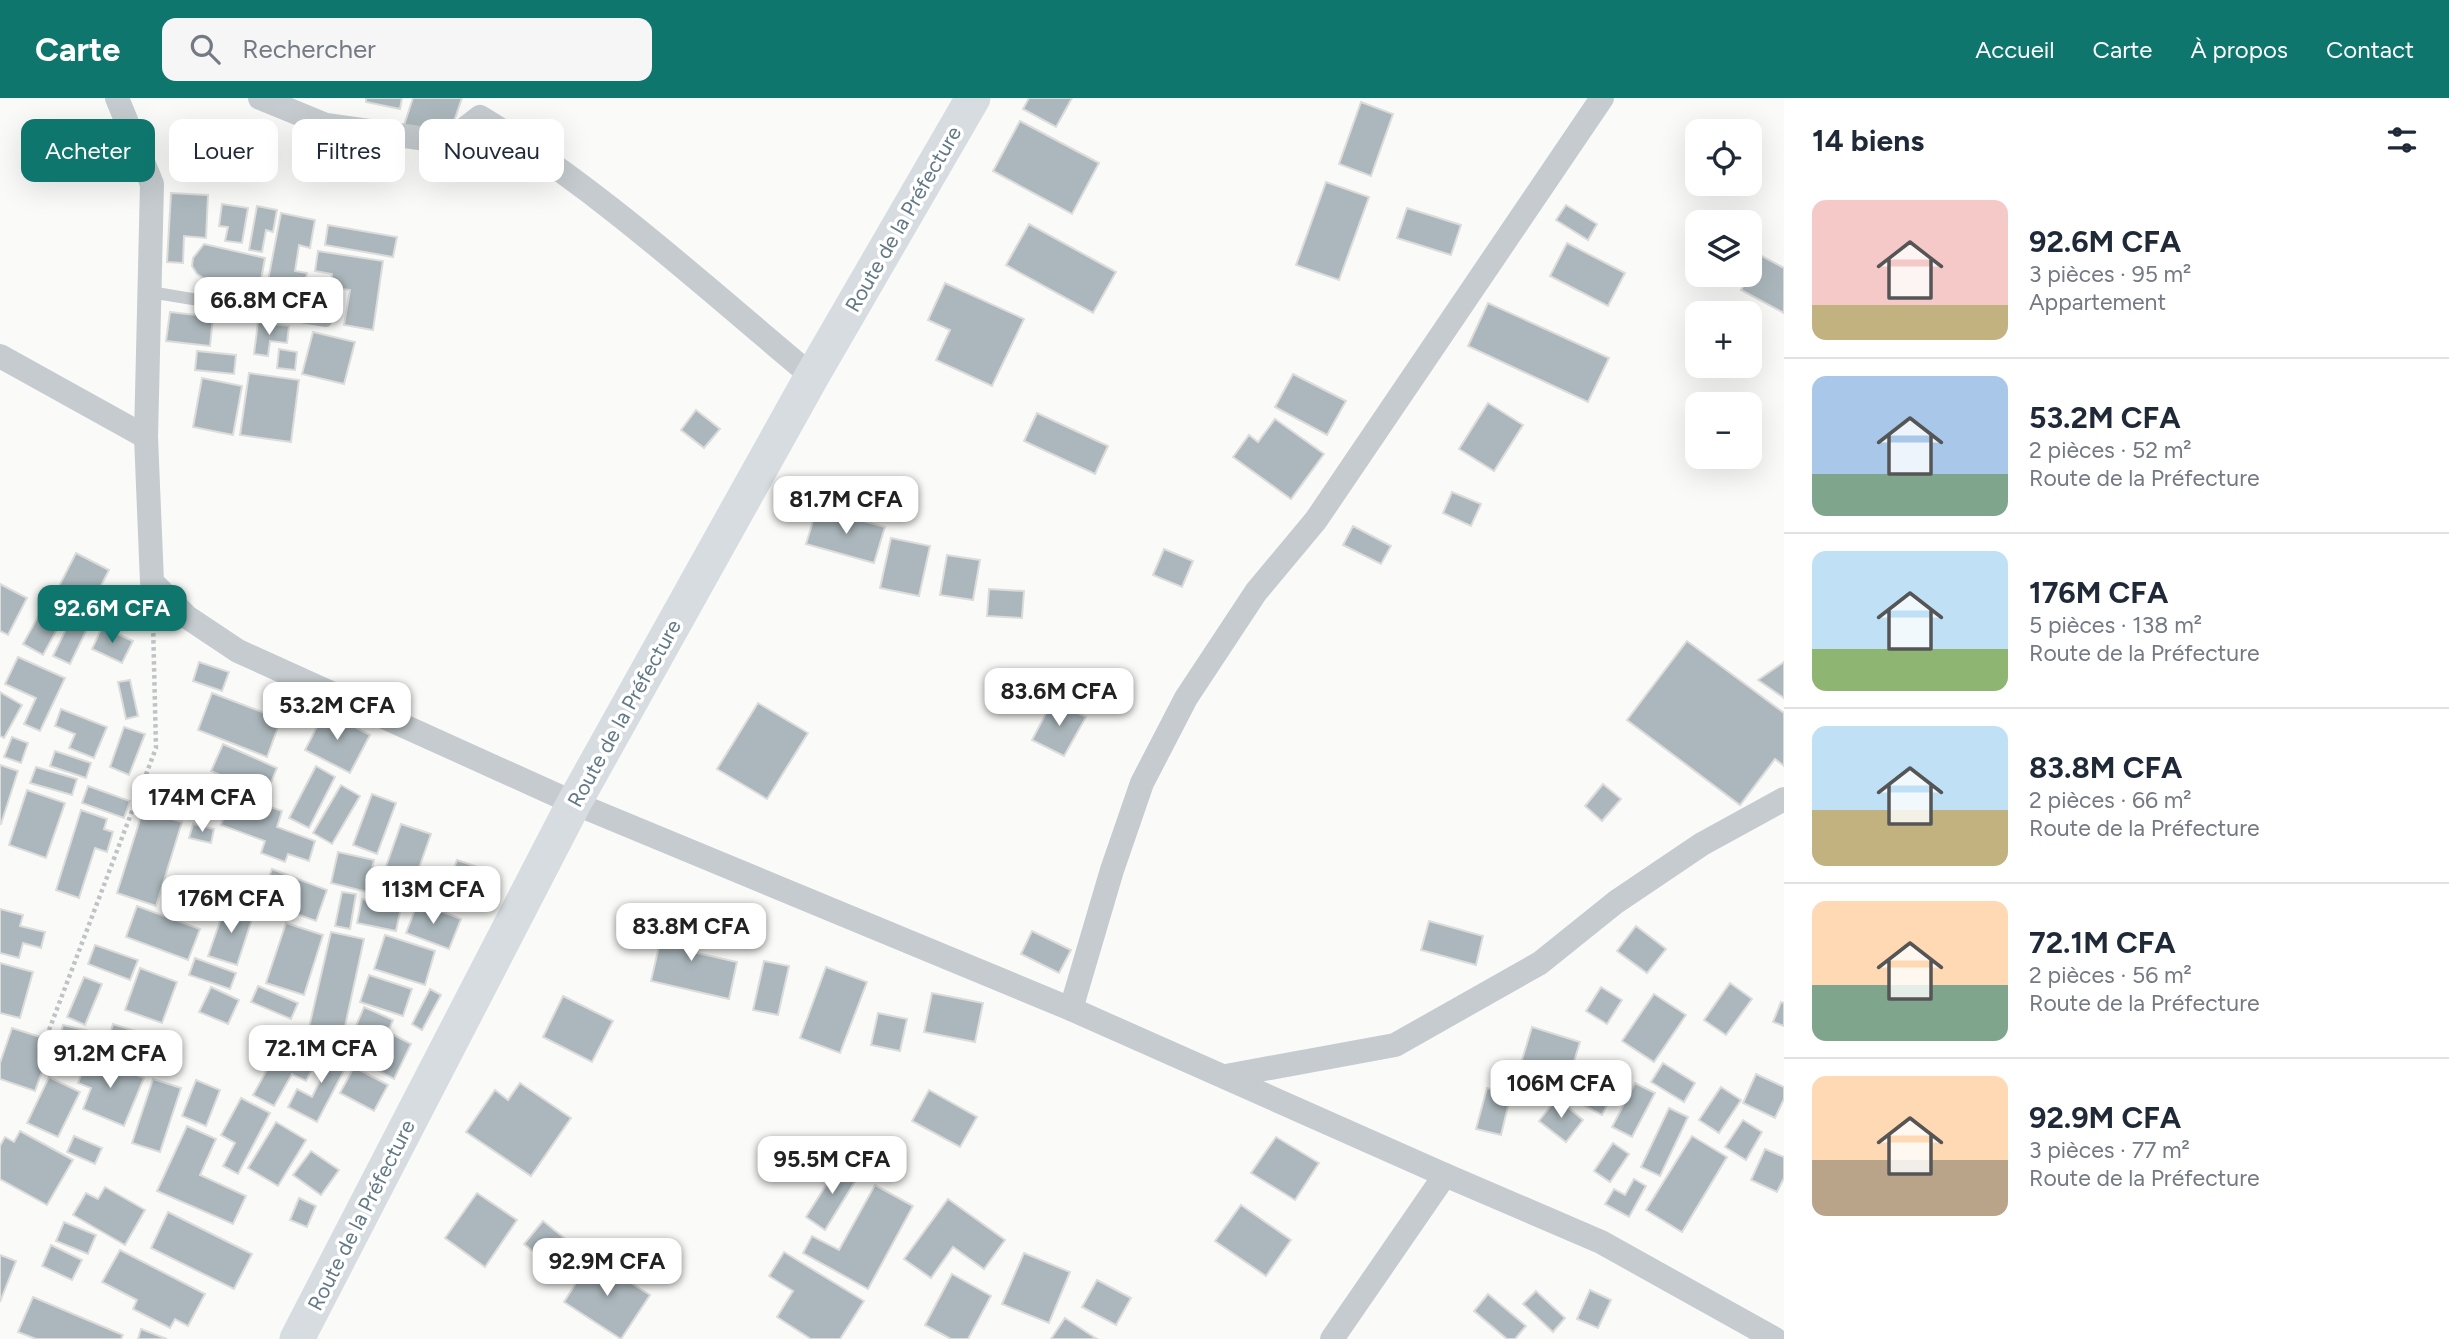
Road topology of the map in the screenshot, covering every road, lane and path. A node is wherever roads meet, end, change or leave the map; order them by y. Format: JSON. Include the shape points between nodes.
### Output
{"nodes":[{"id":1,"x":117,"y":98,"type":"edge"},
{"id":2,"x":260,"y":98,"type":"edge"},
{"id":3,"x":973,"y":98,"type":"edge"},
{"id":4,"x":1602,"y":98,"type":"edge"},
{"id":5,"x":150,"y":292,"type":"junction"},
{"id":6,"x":327,"y":320,"type":"dead end"},
{"id":7,"x":0,"y":356,"type":"edge"},
{"id":8,"x":813,"y":376,"type":"junction"},
{"id":9,"x":146,"y":437,"type":"junction"},
{"id":10,"x":152,"y":582,"type":"junction"},
{"id":11,"x":1784,"y":799,"type":"edge"},
{"id":12,"x":574,"y":803,"type":"junction"},
{"id":13,"x":1070,"y":1009,"type":"junction"},
{"id":14,"x":49,"y":1030,"type":"dead end"},
{"id":15,"x":1226,"y":1076,"type":"junction"},
{"id":16,"x":1446,"y":1175,"type":"junction"},
{"id":17,"x":297,"y":1339,"type":"edge"},
{"id":18,"x":1332,"y":1339,"type":"edge"},
{"id":19,"x":1774,"y":1339,"type":"edge"}],
"edges":[{"from":1,"to":5,"type":"street","via":[[152,184]]},
{"from":2,"to":8,"type":"street","via":[[326,125],[447,142],[480,117],[523,142],[642,234]]},
{"from":3,"to":8,"type":"street","name":"Route de la Préfecture"},
{"from":4,"to":13,"type":"street","via":[[1316,520],[1256,592],[1186,698],[1142,783]]},
{"from":5,"to":6,"type":"lane"},
{"from":5,"to":9,"type":"street"},
{"from":7,"to":9,"type":"street"},
{"from":8,"to":12,"type":"street","name":"Route de la Préfecture"},
{"from":9,"to":10,"type":"street"},
{"from":10,"to":12,"type":"street","via":[[187,617],[239,651]]},
{"from":10,"to":14,"type":"path","via":[[156,748]]},
{"from":11,"to":15,"type":"street","via":[[1702,844],[1616,902],[1540,963],[1395,1045]]},
{"from":12,"to":13,"type":"street"},
{"from":12,"to":17,"type":"street","name":"Route de la Préfecture"},
{"from":13,"to":15,"type":"street"},
{"from":15,"to":16,"type":"street"},
{"from":16,"to":18,"type":"street"},
{"from":16,"to":19,"type":"street","via":[[1601,1242]]}]}
